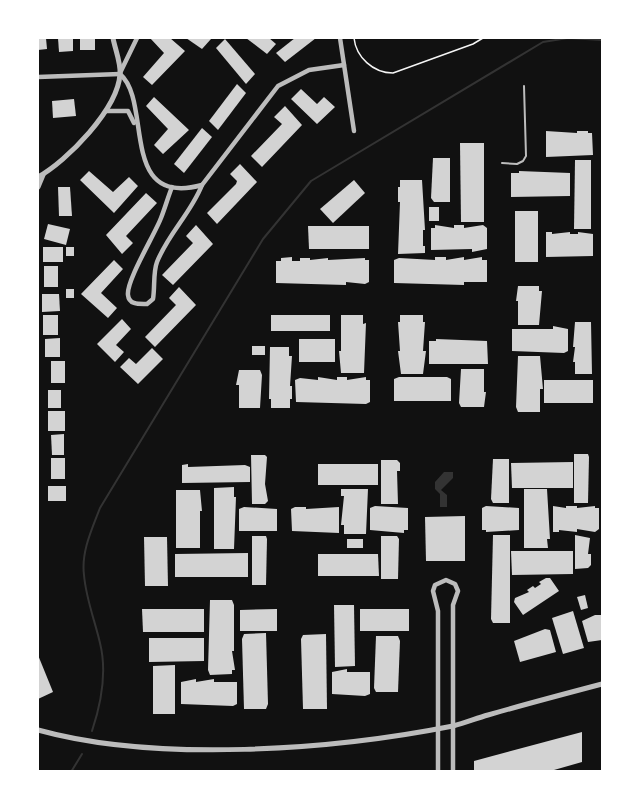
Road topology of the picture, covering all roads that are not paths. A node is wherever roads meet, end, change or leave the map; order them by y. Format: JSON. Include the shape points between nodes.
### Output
{"nodes":[{"id":1,"x":113,"y":38,"type":"edge"},
{"id":2,"x":137,"y":38,"type":"edge"},
{"id":3,"x":340,"y":38,"type":"edge"},
{"id":4,"x":344,"y":65,"type":"junction"},
{"id":5,"x":120,"y":74,"type":"junction"},
{"id":6,"x":38,"y":77,"type":"edge"},
{"id":7,"x":524,"y":86,"type":"dead end"},
{"id":8,"x":106,"y":111,"type":"junction"},
{"id":9,"x":136,"y":125,"type":"junction"},
{"id":10,"x":354,"y":131,"type":"dead end"},
{"id":11,"x":502,"y":163,"type":"dead end"},
{"id":12,"x":44,"y":174,"type":"junction"},
{"id":13,"x":38,"y":177,"type":"edge"},
{"id":14,"x":201,"y":185,"type":"junction"},
{"id":15,"x":38,"y":187,"type":"edge"},
{"id":16,"x":172,"y":187,"type":"junction"},
{"id":17,"x":603,"y":684,"type":"edge"},
{"id":18,"x":454,"y":726,"type":"junction"},
{"id":19,"x":439,"y":727,"type":"junction"},
{"id":20,"x":38,"y":731,"type":"edge"},
{"id":21,"x":438,"y":771,"type":"edge"},
{"id":22,"x":453,"y":771,"type":"edge"}],
"edges":[{"from":1,"to":5,"type":"street"},
{"from":2,"to":5,"type":"street"},
{"from":3,"to":4,"type":"street"},
{"from":4,"to":10,"type":"street"},
{"from":4,"to":14,"type":"street","via":[[309,70],[278,86]]},
{"from":5,"to":6,"type":"street"},
{"from":5,"to":8,"type":"street"},
{"from":5,"to":9,"type":"street","via":[[127,80],[135,105]]},
{"from":7,"to":11,"type":"lane","via":[[525,156],[517,164]]},
{"from":8,"to":9,"type":"street","via":[[128,111]]},
{"from":8,"to":12,"type":"street","via":[[63,159]]},
{"from":9,"to":16,"type":"street","via":[[144,163],[157,179]]},
{"from":12,"to":13,"type":"street"},
{"from":12,"to":15,"type":"street"},
{"from":14,"to":16,"type":"street"},
{"from":14,"to":16,"type":"street","via":[[156,265],[153,299],[137,304],[127,294]]},
{"from":17,"to":18,"type":"street"},
{"from":18,"to":19,"type":"street"},
{"from":18,"to":19,"type":"street","via":[[453,605],[458,588],[446,580],[435,585],[433,591],[438,611]]},
{"from":18,"to":22,"type":"street"},
{"from":19,"to":20,"type":"street","via":[[362,740],[207,749],[98,743]]},
{"from":19,"to":21,"type":"street"}]}
